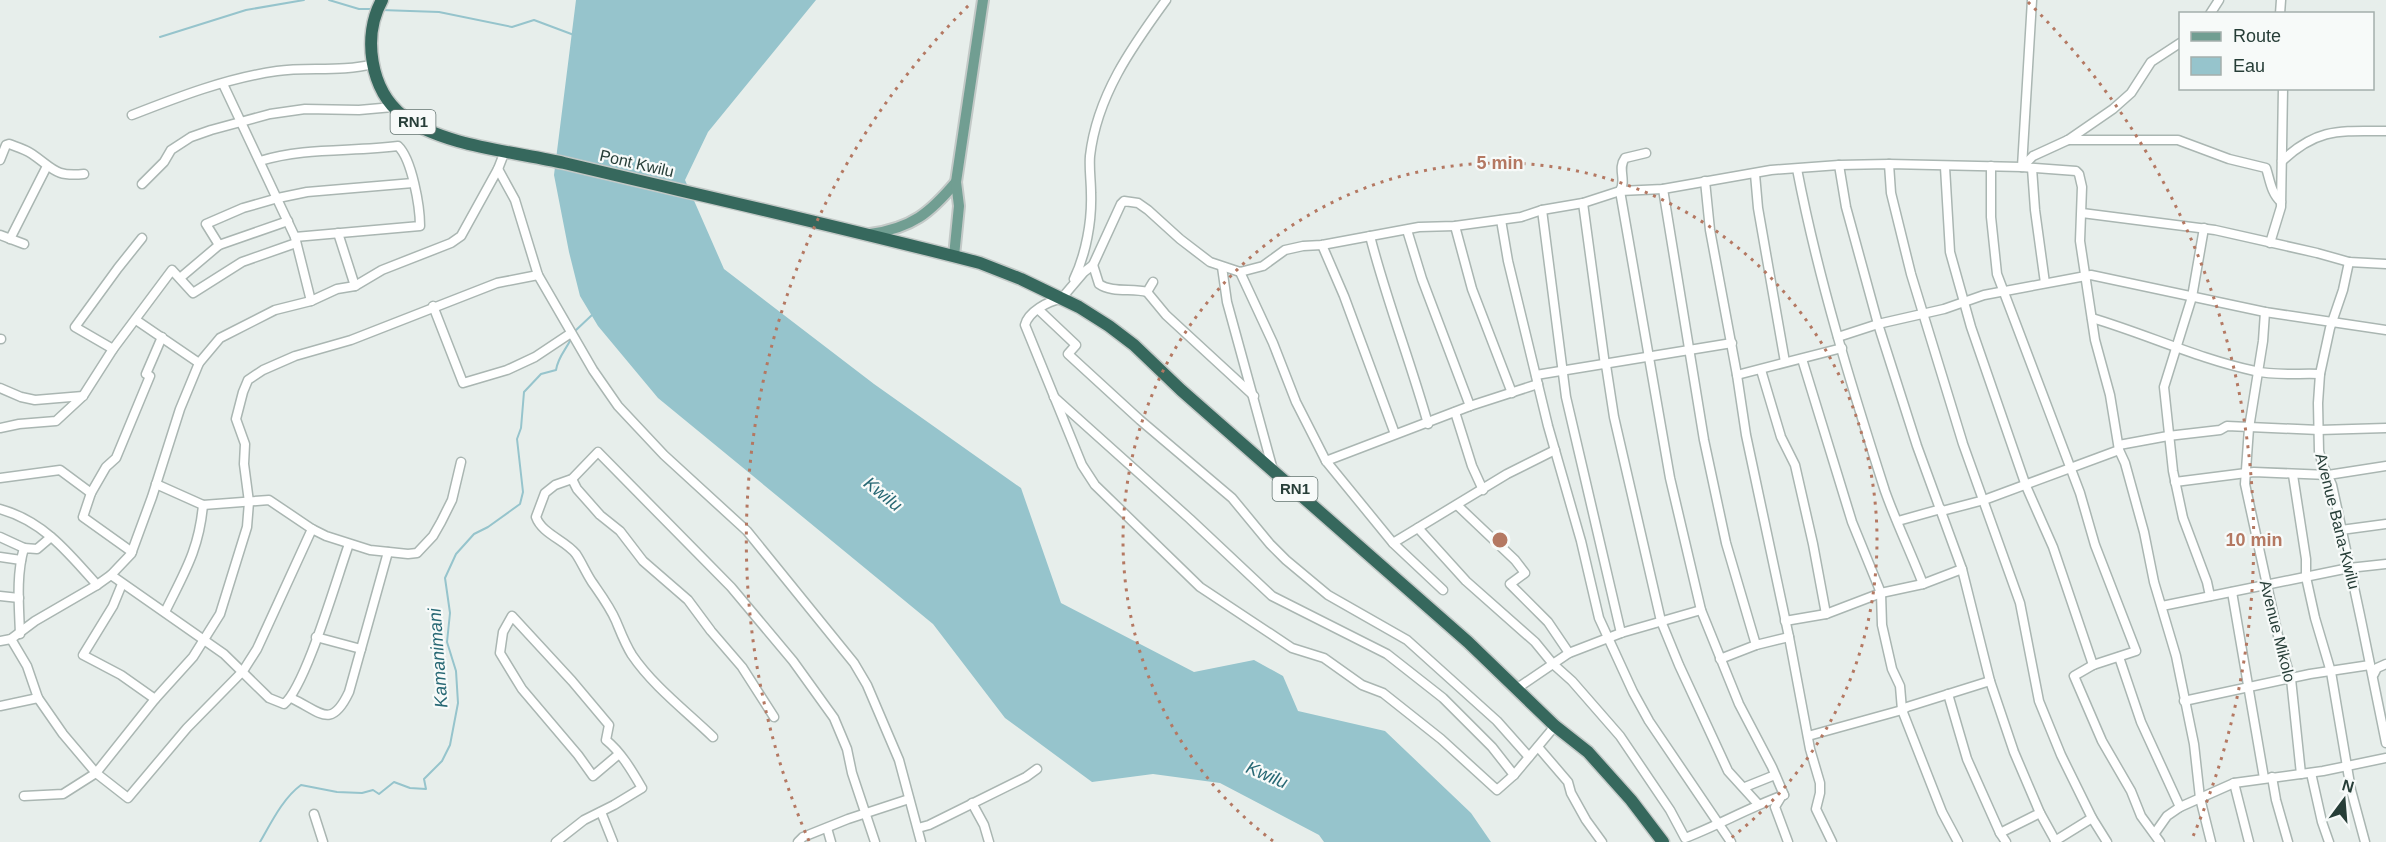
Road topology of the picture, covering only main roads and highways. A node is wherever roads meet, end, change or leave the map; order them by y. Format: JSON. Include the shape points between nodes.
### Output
{"nodes":[{"id":1,"x":382,"y":0,"type":"edge"},
{"id":2,"x":983,"y":0,"type":"edge"},
{"id":3,"x":956,"y":182,"type":"junction"},
{"id":4,"x":863,"y":235,"type":"junction"},
{"id":5,"x":954,"y":256,"type":"junction"},
{"id":6,"x":1663,"y":842,"type":"edge"}],
"edges":[{"from":1,"to":4,"type":"highway","name":"Pont Kwilu","number":"RN1","via":[[374,14],[373,64],[393,107],[404,117],[446,137]]},
{"from":2,"to":3,"type":"main road"},
{"from":3,"to":4,"type":"main road","via":[[914,222]]},
{"from":3,"to":5,"type":"main road","via":[[959,207]]},
{"from":4,"to":5,"type":"highway","number":"RN1"},
{"from":5,"to":6,"type":"highway","number":"RN1","via":[[1021,279],[1079,307],[1125,339],[1588,752]]}]}
